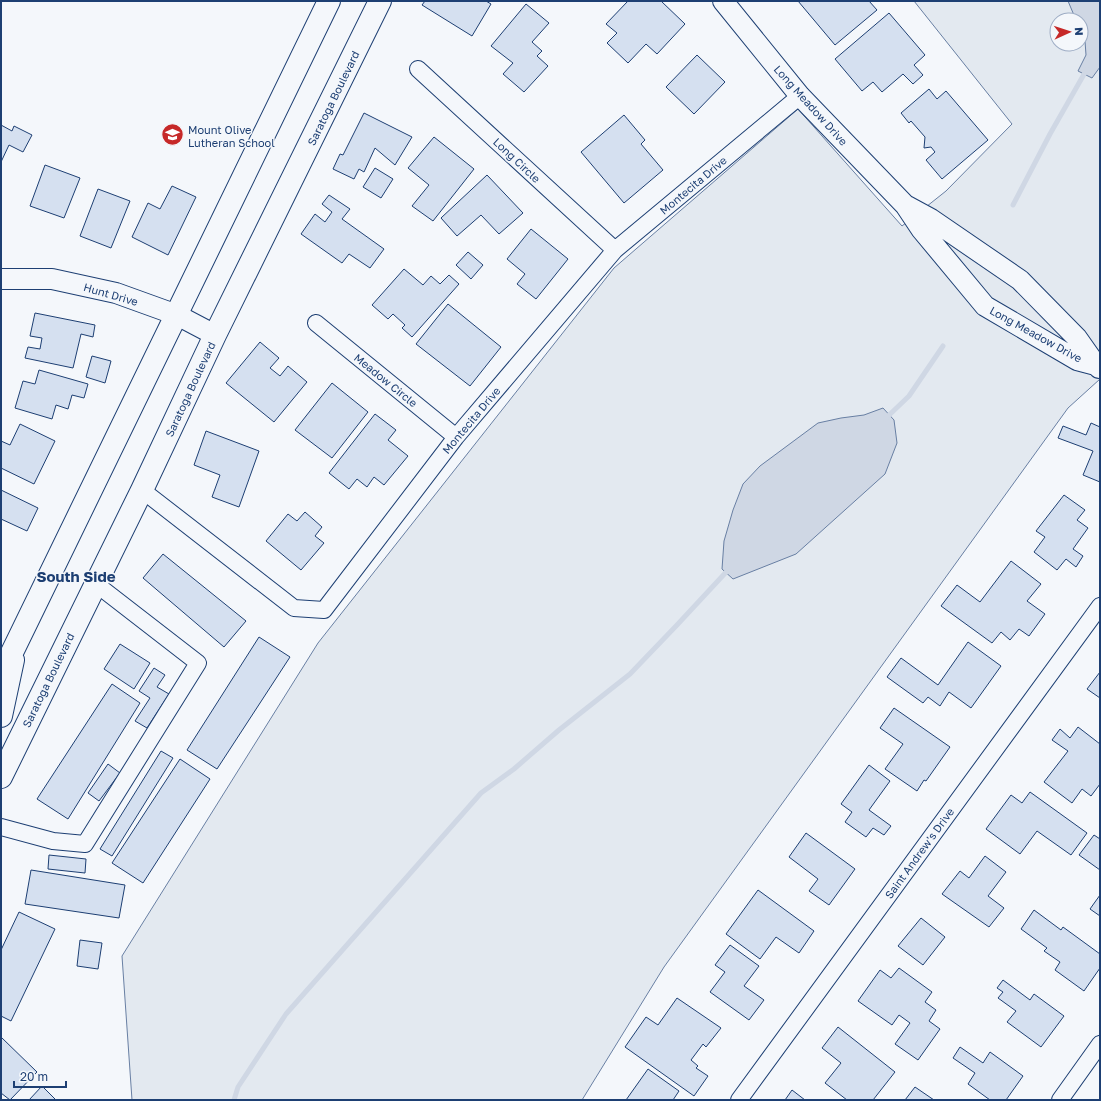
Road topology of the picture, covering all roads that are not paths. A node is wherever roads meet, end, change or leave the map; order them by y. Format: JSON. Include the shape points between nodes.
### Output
{"nodes":[{"id":1,"x":329,"y":1,"type":"edge"},
{"id":2,"x":380,"y":1,"type":"edge"},
{"id":3,"x":723,"y":1,"type":"edge"},
{"id":4,"x":418,"y":69,"type":"dead end"},
{"id":5,"x":800,"y":96,"type":"junction"},
{"id":6,"x":905,"y":205,"type":"junction"},
{"id":7,"x":615,"y":250,"type":"junction"},
{"id":8,"x":1,"y":279,"type":"edge"},
{"id":9,"x":177,"y":315,"type":"junction"},
{"id":10,"x":316,"y":323,"type":"dead end"},
{"id":11,"x":215,"y":335,"type":"junction"},
{"id":12,"x":1098,"y":366,"type":"edge"},
{"id":13,"x":456,"y":437,"type":"junction"},
{"id":14,"x":142,"y":490,"type":"junction"},
{"id":15,"x":96,"y":584,"type":"junction"},
{"id":16,"x":1100,"y":606,"type":"edge"},
{"id":17,"x":17,"y":641,"type":"junction"},
{"id":18,"x":1,"y":675,"type":"edge"},
{"id":19,"x":1,"y":716,"type":"edge"},
{"id":20,"x":1,"y":777,"type":"edge"},
{"id":21,"x":1,"y":827,"type":"edge"},
{"id":22,"x":1100,"y":1044,"type":"edge"},
{"id":23,"x":739,"y":1100,"type":"edge"},
{"id":24,"x":1060,"y":1100,"type":"edge"}],
"edges":[{"from":1,"to":9,"type":"main road"},
{"from":2,"to":11,"type":"main road","name":"Saratoga Boulevard"},
{"from":3,"to":5,"type":"street","name":"Long Meadow Drive"},
{"from":4,"to":7,"type":"street","name":"Long Circle"},
{"from":5,"to":6,"type":"street","name":"Long Meadow Drive"},
{"from":5,"to":7,"type":"street","name":"Montecita Drive"},
{"from":6,"to":12,"type":"street","name":"Long Meadow Drive","via":[[932,219],[1020,280],[1076,338]]},
{"from":6,"to":12,"type":"street","name":"Long Meadow Drive","via":[[921,229],[985,306],[1077,360]]},
{"from":7,"to":13,"type":"street","name":"Montecita Drive"},
{"from":8,"to":9,"type":"street","name":"Hunt Drive","via":[[52,279],[116,293]]},
{"from":9,"to":11,"type":"street","name":"Hunt Drive"},
{"from":9,"to":17,"type":"main road"},
{"from":10,"to":13,"type":"street","name":"Meadow Circle"},
{"from":11,"to":14,"type":"main road","name":"Saratoga Boulevard"},
{"from":13,"to":14,"type":"street","name":"Montecita Drive","via":[[324,610],[294,608]]},
{"from":14,"to":15,"type":"main road","name":"Saratoga Boulevard"},
{"from":15,"to":20,"type":"main road","name":"Saratoga Boulevard"},
{"from":15,"to":21,"type":"street","via":[[198,663],[85,844],[53,841]]},
{"from":16,"to":23,"type":"street","name":"Saint Andrew's Drive"},
{"from":17,"to":18,"type":"main road"},
{"from":17,"to":19,"type":"main road"},
{"from":22,"to":24,"type":"street"}]}
